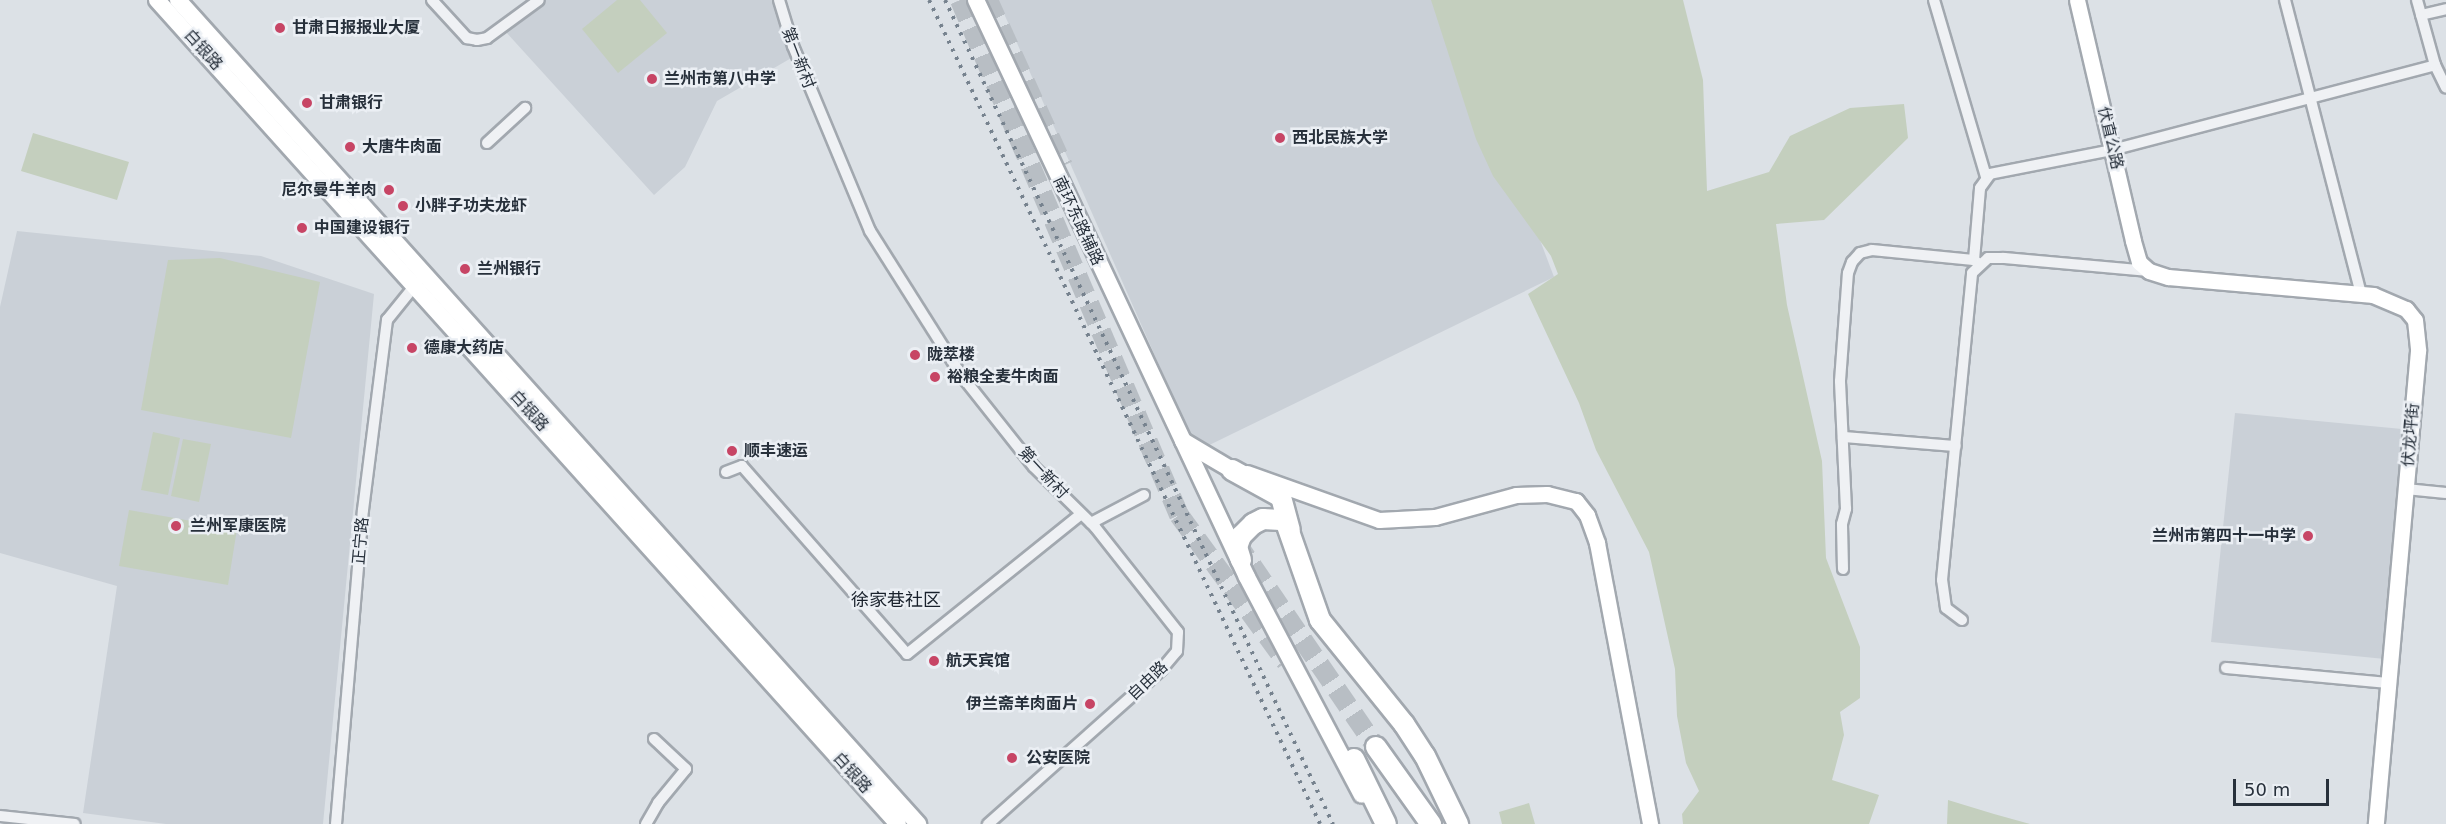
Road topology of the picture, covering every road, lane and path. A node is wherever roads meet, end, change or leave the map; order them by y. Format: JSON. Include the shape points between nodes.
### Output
{"nodes":[{"id":1,"x":158,"y":0,"type":"edge"},
{"id":2,"x":178,"y":0,"type":"edge"},
{"id":3,"x":432,"y":0,"type":"edge"},
{"id":4,"x":539,"y":0,"type":"edge"},
{"id":5,"x":778,"y":0,"type":"edge"},
{"id":6,"x":976,"y":0,"type":"edge"},
{"id":7,"x":1934,"y":0,"type":"edge"},
{"id":8,"x":2077,"y":0,"type":"edge"},
{"id":9,"x":2284,"y":0,"type":"edge"},
{"id":10,"x":2417,"y":0,"type":"edge"},
{"id":11,"x":2446,"y":9,"type":"edge"},
{"id":12,"x":2421,"y":15,"type":"junction"},
{"id":13,"x":2435,"y":65,"type":"junction"},
{"id":14,"x":2446,"y":88,"type":"edge"},
{"id":15,"x":2310,"y":98,"type":"junction"},
{"id":16,"x":525,"y":108,"type":"dead end"},
{"id":17,"x":486,"y":143,"type":"dead end"},
{"id":18,"x":2112,"y":150,"type":"junction"},
{"id":19,"x":1986,"y":177,"type":"junction"},
{"id":20,"x":1976,"y":262,"type":"junction"},
{"id":21,"x":2149,"y":271,"type":"junction"},
{"id":22,"x":421,"y":279,"type":"junction"},
{"id":23,"x":2361,"y":294,"type":"junction"},
{"id":24,"x":1843,"y":437,"type":"junction"},
{"id":25,"x":1183,"y":440,"type":"junction"},
{"id":26,"x":1956,"y":446,"type":"junction"},
{"id":27,"x":1232,"y":470,"type":"junction"},
{"id":28,"x":726,"y":472,"type":"dead end"},
{"id":29,"x":2406,"y":489,"type":"junction"},
{"id":30,"x":2446,"y":493,"type":"edge"},
{"id":31,"x":1144,"y":495,"type":"dead end"},
{"id":32,"x":1081,"y":514,"type":"junction"},
{"id":33,"x":1091,"y":523,"type":"junction"},
{"id":34,"x":1290,"y":530,"type":"junction"},
{"id":35,"x":1241,"y":560,"type":"junction"},
{"id":36,"x":1843,"y":569,"type":"dead end"},
{"id":37,"x":1962,"y":620,"type":"dead end"},
{"id":38,"x":2226,"y":668,"type":"dead end"},
{"id":39,"x":2388,"y":683,"type":"junction"},
{"id":40,"x":654,"y":739,"type":"dead end"},
{"id":41,"x":1376,"y":747,"type":"tunnel mouth"},
{"id":42,"x":1354,"y":759,"type":"dead end"},
{"id":43,"x":0,"y":816,"type":"edge"},
{"id":44,"x":75,"y":824,"type":"edge"},
{"id":45,"x":336,"y":824,"type":"edge"},
{"id":46,"x":646,"y":824,"type":"edge"},
{"id":47,"x":898,"y":824,"type":"edge"},
{"id":48,"x":918,"y":824,"type":"edge"},
{"id":49,"x":988,"y":824,"type":"edge"},
{"id":50,"x":1378,"y":824,"type":"edge"},
{"id":51,"x":1386,"y":824,"type":"edge"},
{"id":52,"x":1431,"y":824,"type":"edge"},
{"id":53,"x":1458,"y":824,"type":"edge"},
{"id":54,"x":1650,"y":824,"type":"edge"},
{"id":55,"x":2376,"y":824,"type":"edge"}],
"edges":[{"from":1,"to":22,"type":"main road","name":"白银路"},
{"from":2,"to":22,"type":"main road","name":"白银路"},
{"from":3,"to":4,"type":"street","via":[[467,38],[477,40],[487,38]]},
{"from":5,"to":32,"type":"street","name":"第一新村","via":[[793,46],[870,231],[961,375],[1034,467]]},
{"from":6,"to":25,"type":"main road","name":"南环东路辅路"},
{"from":7,"to":19,"type":"street"},
{"from":8,"to":18,"type":"main road","name":"伏直公路"},
{"from":9,"to":15,"type":"street"},
{"from":10,"to":12,"type":"street"},
{"from":11,"to":12,"type":"street"},
{"from":12,"to":13,"type":"street"},
{"from":13,"to":14,"type":"street"},
{"from":13,"to":15,"type":"street"},
{"from":15,"to":18,"type":"street"},
{"from":15,"to":23,"type":"street"},
{"from":16,"to":17,"type":"street"},
{"from":18,"to":19,"type":"street"},
{"from":18,"to":21,"type":"main road","name":"伏直公路","via":[[2139,262]]},
{"from":19,"to":20,"type":"street","via":[[1980,188]]},
{"from":20,"to":21,"type":"street","via":[[2004,258]]},
{"from":20,"to":24,"type":"street","via":[[1872,250],[1860,253],[1852,262],[1840,381]]},
{"from":20,"to":26,"type":"street"},
{"from":21,"to":23,"type":"main road","name":"伏龙坪街","via":[[2168,277]]},
{"from":22,"to":45,"type":"street","name":"正宁路","via":[[387,320],[363,510]]},
{"from":22,"to":47,"type":"main road","name":"白银路"},
{"from":22,"to":48,"type":"main road","name":"白银路"},
{"from":23,"to":29,"type":"main road","name":"伏龙坪街","via":[[2391,301],[2406,309],[2415,320],[2418,335]]},
{"from":24,"to":26,"type":"street"},
{"from":24,"to":36,"type":"street"},
{"from":25,"to":27,"type":"main road"},
{"from":25,"to":35,"type":"main road","name":"南环东路辅路"},
{"from":26,"to":37,"type":"street","via":[[1942,580],[1946,608]]},
{"from":27,"to":34,"type":"highway","via":[[1281,497]]},
{"from":27,"to":54,"type":"main road","via":[[1258,475],[1379,520],[1435,517],[1516,495],[1546,494],[1576,501],[1587,515],[1597,543]]},
{"from":28,"to":32,"type":"street","name":"第一新村","via":[[742,465],[907,654]]},
{"from":29,"to":30,"type":"street"},
{"from":29,"to":39,"type":"main road","name":"伏龙坪街"},
{"from":31,"to":33,"type":"street"},
{"from":32,"to":33,"type":"street","name":"自由路"},
{"from":33,"to":49,"type":"street","name":"自由路","via":[[1172,621],[1178,632],[1177,651],[1161,670]]},
{"from":34,"to":35,"type":"highway","via":[[1285,520],[1263,519],[1253,524],[1237,547]]},
{"from":34,"to":53,"type":"highway","via":[[1320,620],[1404,724],[1425,756]]},
{"from":35,"to":50,"type":"main road","name":"南环东路辅路","via":[[1318,715]]},
{"from":38,"to":39,"type":"street"},
{"from":39,"to":55,"type":"main road","name":"伏龙坪街"},
{"from":40,"to":46,"type":"street","via":[[686,770],[658,802]]},
{"from":41,"to":52,"type":"highway"},
{"from":42,"to":51,"type":"highway"},
{"from":43,"to":44,"type":"street"}]}
